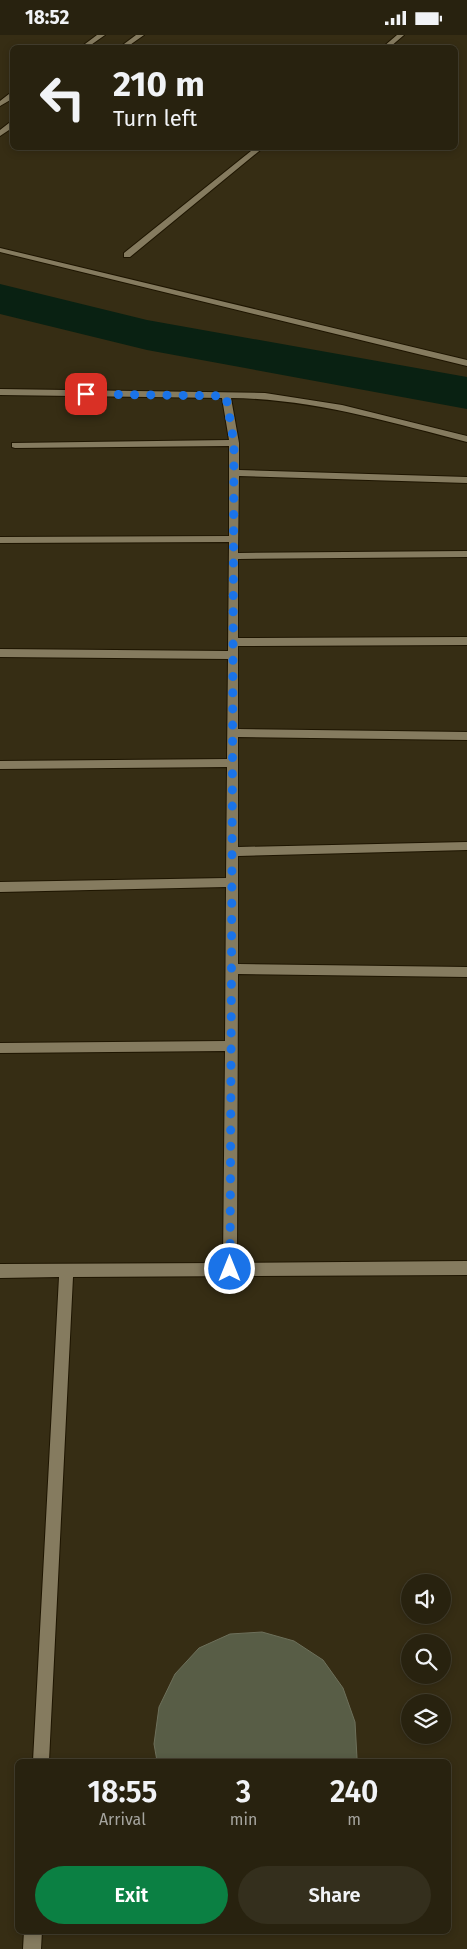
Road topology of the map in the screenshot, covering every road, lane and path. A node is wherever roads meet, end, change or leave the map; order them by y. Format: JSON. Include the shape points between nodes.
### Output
{"nodes":[{"id":1,"x":102,"y":35,"type":"edge"},
{"id":2,"x":141,"y":35,"type":"edge"},
{"id":3,"x":401,"y":35,"type":"edge"},
{"id":4,"x":87,"y":45,"type":"edge"},
{"id":5,"x":126,"y":45,"type":"edge"},
{"id":6,"x":388,"y":45,"type":"edge"},
{"id":7,"x":257,"y":150,"type":"edge"},
{"id":8,"x":0,"y":249,"type":"edge"},
{"id":9,"x":127,"y":255,"type":"dead end"},
{"id":10,"x":467,"y":363,"type":"edge"},
{"id":11,"x":0,"y":393,"type":"edge"},
{"id":12,"x":226,"y":396,"type":"junction"},
{"id":13,"x":467,"y":439,"type":"edge"},
{"id":14,"x":234,"y":443,"type":"junction"},
{"id":15,"x":15,"y":445,"type":"dead end"},
{"id":16,"x":234,"y":473,"type":"junction"},
{"id":17,"x":467,"y":481,"type":"edge"},
{"id":18,"x":233,"y":539,"type":"junction"},
{"id":19,"x":0,"y":540,"type":"edge"},
{"id":20,"x":467,"y":555,"type":"edge"},
{"id":21,"x":233,"y":556,"type":"junction"},
{"id":22,"x":467,"y":641,"type":"edge"},
{"id":23,"x":233,"y":642,"type":"junction"},
{"id":24,"x":0,"y":653,"type":"edge"},
{"id":25,"x":233,"y":655,"type":"junction"},
{"id":26,"x":233,"y":733,"type":"junction"},
{"id":27,"x":467,"y":736,"type":"edge"},
{"id":28,"x":232,"y":763,"type":"junction"},
{"id":29,"x":0,"y":765,"type":"edge"},
{"id":30,"x":467,"y":846,"type":"edge"},
{"id":31,"x":232,"y":852,"type":"junction"},
{"id":32,"x":232,"y":882,"type":"junction"},
{"id":33,"x":0,"y":887,"type":"edge"},
{"id":34,"x":231,"y":969,"type":"junction"},
{"id":35,"x":467,"y":972,"type":"edge"},
{"id":36,"x":231,"y":1046,"type":"junction"},
{"id":37,"x":0,"y":1048,"type":"edge"},
{"id":38,"x":467,"y":1267,"type":"edge"},
{"id":39,"x":230,"y":1269,"type":"junction"},
{"id":40,"x":66,"y":1270,"type":"junction"},
{"id":41,"x":0,"y":1271,"type":"edge"},
{"id":42,"x":41,"y":1759,"type":"edge"},
{"id":43,"x":33,"y":1934,"type":"edge"},
{"id":44,"x":32,"y":1949,"type":"edge"}],
"edges":[{"from":1,"to":4,"type":"street"},
{"from":2,"to":5,"type":"street"},
{"from":3,"to":6,"type":"street"},
{"from":7,"to":9,"type":"street"},
{"from":8,"to":10,"type":"street"},
{"from":11,"to":12,"type":"street"},
{"from":12,"to":13,"type":"street","via":[[302,399]]},
{"from":12,"to":14,"type":"street"},
{"from":14,"to":15,"type":"street"},
{"from":14,"to":16,"type":"street"},
{"from":16,"to":17,"type":"street"},
{"from":16,"to":18,"type":"street"},
{"from":18,"to":19,"type":"street"},
{"from":18,"to":21,"type":"street"},
{"from":20,"to":21,"type":"street"},
{"from":21,"to":23,"type":"street"},
{"from":22,"to":23,"type":"street"},
{"from":23,"to":25,"type":"street"},
{"from":24,"to":25,"type":"street"},
{"from":25,"to":26,"type":"street"},
{"from":26,"to":27,"type":"street"},
{"from":26,"to":28,"type":"street"},
{"from":28,"to":29,"type":"street"},
{"from":28,"to":31,"type":"street"},
{"from":30,"to":31,"type":"street"},
{"from":31,"to":32,"type":"street"},
{"from":32,"to":33,"type":"street"},
{"from":32,"to":34,"type":"street"},
{"from":34,"to":35,"type":"street"},
{"from":34,"to":36,"type":"street"},
{"from":36,"to":37,"type":"street"},
{"from":36,"to":39,"type":"street"},
{"from":38,"to":39,"type":"street"},
{"from":39,"to":40,"type":"street"},
{"from":40,"to":41,"type":"street"},
{"from":40,"to":42,"type":"street"},
{"from":43,"to":44,"type":"street"}]}
